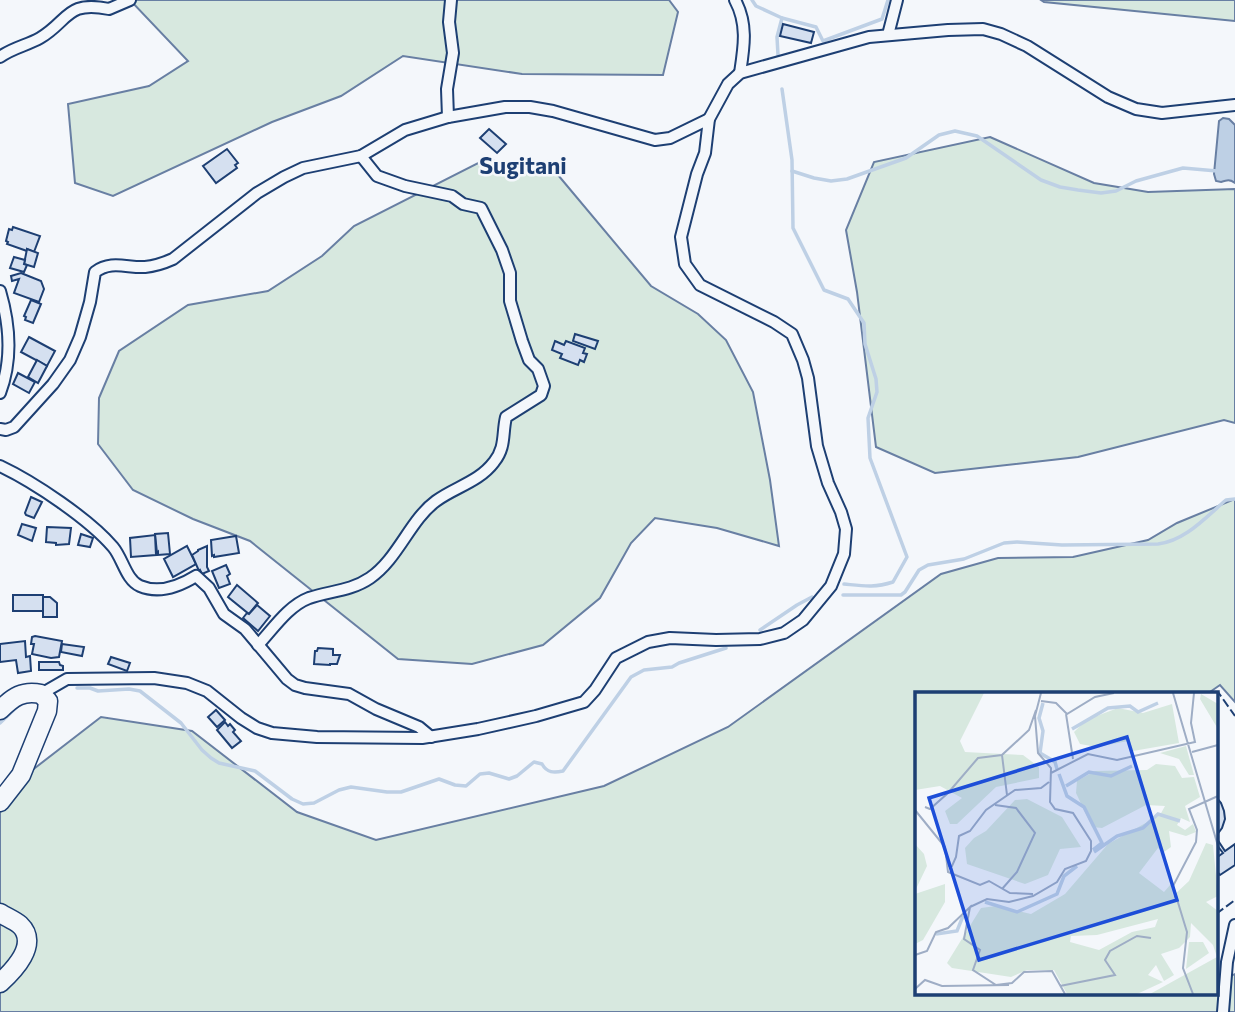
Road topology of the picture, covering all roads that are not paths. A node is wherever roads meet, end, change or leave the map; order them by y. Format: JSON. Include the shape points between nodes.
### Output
{"nodes":[{"id":1,"x":130,"y":0,"type":"edge"},
{"id":2,"x":452,"y":0,"type":"edge"},
{"id":3,"x":735,"y":0,"type":"edge"},
{"id":4,"x":897,"y":0,"type":"edge"},
{"id":5,"x":888,"y":35,"type":"junction"},
{"id":6,"x":0,"y":57,"type":"edge"},
{"id":7,"x":740,"y":73,"type":"junction"},
{"id":8,"x":1235,"y":105,"type":"edge"},
{"id":9,"x":448,"y":117,"type":"junction"},
{"id":10,"x":709,"y":119,"type":"junction"},
{"id":11,"x":361,"y":156,"type":"junction"},
{"id":12,"x":0,"y":291,"type":"edge"},
{"id":13,"x":0,"y":393,"type":"edge"},
{"id":14,"x":0,"y":429,"type":"edge"},
{"id":15,"x":0,"y":466,"type":"edge"},
{"id":16,"x":258,"y":645,"type":"junction"},
{"id":17,"x":41,"y":694,"type":"junction"},
{"id":18,"x":0,"y":710,"type":"edge"},
{"id":19,"x":431,"y":737,"type":"junction"},
{"id":20,"x":0,"y":802,"type":"edge"},
{"id":21,"x":0,"y":913,"type":"edge"},
{"id":22,"x":1235,"y":925,"type":"edge"},
{"id":23,"x":0,"y":983,"type":"edge"},
{"id":24,"x":1223,"y":1012,"type":"edge"}],
"edges":[{"from":1,"to":6,"type":"street","via":[[110,9],[80,3],[43,36]]},
{"from":2,"to":9,"type":"street"},
{"from":3,"to":7,"type":"street","via":[[744,31]]},
{"from":4,"to":5,"type":"street"},
{"from":5,"to":7,"type":"street"},
{"from":5,"to":8,"type":"street","via":[[984,29],[1027,46],[1108,97],[1136,109],[1162,113]]},
{"from":7,"to":10,"type":"street"},
{"from":9,"to":10,"type":"street","via":[[530,107],[655,140],[670,138]]},
{"from":9,"to":11,"type":"street","via":[[405,130]]},
{"from":10,"to":19,"type":"street","via":[[705,153],[681,237],[685,264],[700,285],[792,334],[808,378],[817,446],[846,529],[844,554],[831,586],[803,620],[784,633],[760,639],[648,642],[616,658],[584,702]]},
{"from":11,"to":14,"type":"street","via":[[303,168],[284,177],[173,259],[143,267],[112,264],[95,272],[71,360],[14,427]]},
{"from":11,"to":16,"type":"street","via":[[377,176],[481,208],[510,272],[510,301],[529,360],[544,386],[541,395],[506,416],[504,444],[495,461],[481,476],[436,501],[371,578],[294,606]]},
{"from":12,"to":13,"type":"street","via":[[10,348]]},
{"from":15,"to":16,"type":"street","via":[[83,519],[114,548],[132,581],[140,586],[164,589],[196,576],[224,614]]},
{"from":16,"to":19,"type":"street","via":[[295,685],[349,694]]},
{"from":17,"to":18,"type":"main road","via":[[13,697]]},
{"from":17,"to":19,"type":"street","via":[[67,679],[154,678],[207,691],[241,718],[272,733]]},
{"from":17,"to":20,"type":"main road","via":[[48,701],[47,711],[21,775]]},
{"from":21,"to":23,"type":"main road","via":[[22,926],[26,944],[20,962]]},
{"from":22,"to":24,"type":"street"}]}
